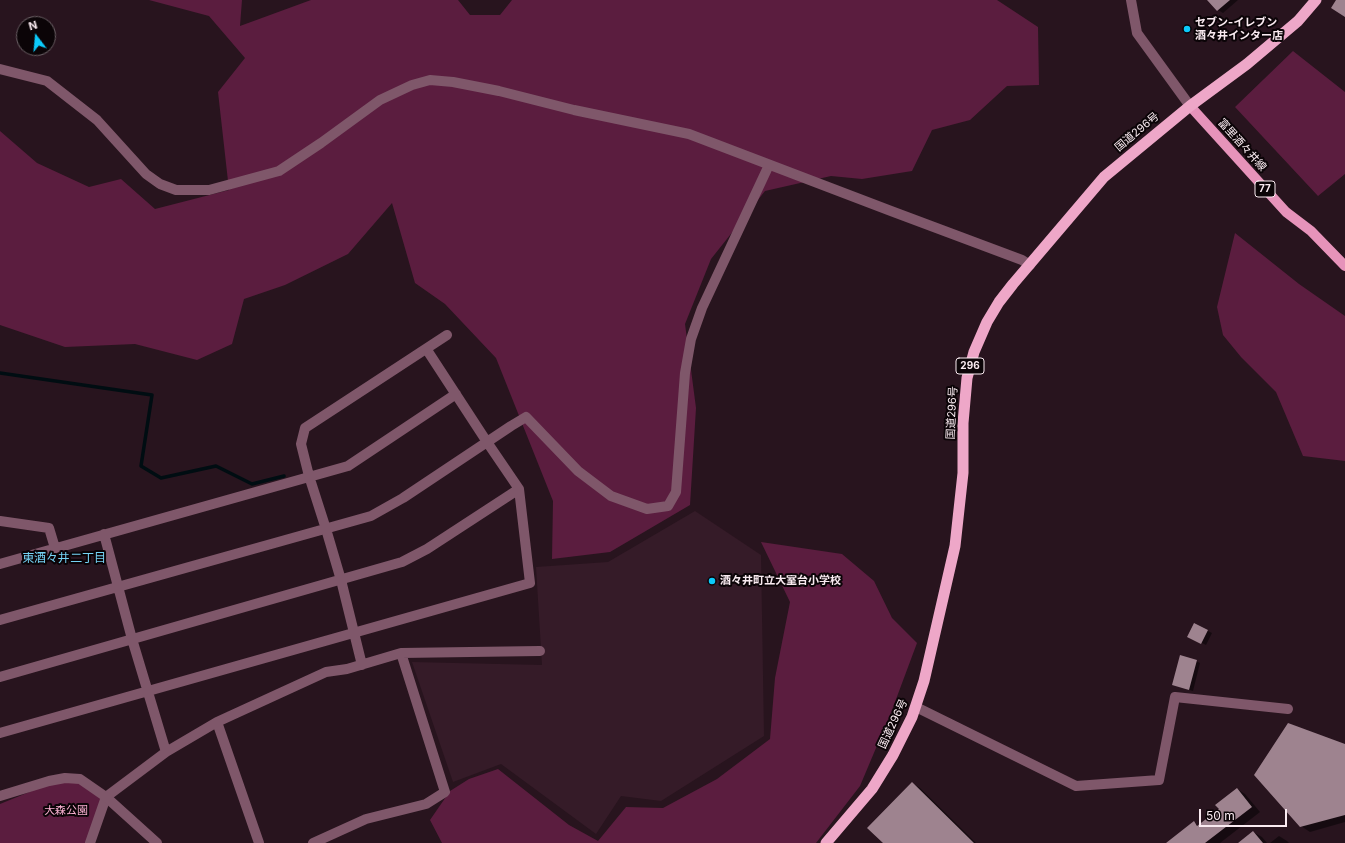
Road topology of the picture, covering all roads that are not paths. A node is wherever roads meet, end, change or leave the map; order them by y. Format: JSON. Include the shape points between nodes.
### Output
{"nodes":[{"id":1,"x":1132,"y":0,"type":"edge"},
{"id":2,"x":1316,"y":0,"type":"edge"},
{"id":3,"x":0,"y":69,"type":"edge"},
{"id":4,"x":1190,"y":106,"type":"junction"},
{"id":5,"x":769,"y":165,"type":"junction"},
{"id":6,"x":1030,"y":265,"type":"junction"},
{"id":7,"x":1345,"y":266,"type":"edge"},
{"id":8,"x":447,"y":335,"type":"dead end"},
{"id":9,"x":427,"y":350,"type":"junction"},
{"id":10,"x":456,"y":394,"type":"junction"},
{"id":11,"x":487,"y":442,"type":"junction"},
{"id":12,"x":310,"y":476,"type":"junction"},
{"id":13,"x":519,"y":489,"type":"junction"},
{"id":14,"x":0,"y":520,"type":"edge"},
{"id":15,"x":326,"y":529,"type":"junction"},
{"id":16,"x":104,"y":534,"type":"junction"},
{"id":17,"x":55,"y":548,"type":"junction"},
{"id":18,"x":0,"y":564,"type":"edge"},
{"id":19,"x":341,"y":580,"type":"junction"},
{"id":20,"x":118,"y":586,"type":"junction"},
{"id":21,"x":0,"y":620,"type":"edge"},
{"id":22,"x":354,"y":632,"type":"junction"},
{"id":23,"x":132,"y":639,"type":"junction"},
{"id":24,"x":540,"y":651,"type":"dead end"},
{"id":25,"x":401,"y":653,"type":"junction"},
{"id":26,"x":362,"y":665,"type":"junction"},
{"id":27,"x":0,"y":677,"type":"edge"},
{"id":28,"x":146,"y":691,"type":"junction"},
{"id":29,"x":916,"y":706,"type":"junction"},
{"id":30,"x":1288,"y":709,"type":"dead end"},
{"id":31,"x":217,"y":722,"type":"junction"},
{"id":32,"x":0,"y":733,"type":"edge"},
{"id":33,"x":166,"y":752,"type":"junction"},
{"id":34,"x":0,"y":796,"type":"edge"},
{"id":35,"x":106,"y":797,"type":"junction"},
{"id":36,"x":90,"y":843,"type":"edge"},
{"id":37,"x":157,"y":843,"type":"edge"},
{"id":38,"x":259,"y":843,"type":"edge"},
{"id":39,"x":313,"y":843,"type":"edge"},
{"id":40,"x":826,"y":843,"type":"edge"}],
"edges":[{"from":1,"to":4,"type":"street","via":[[1137,33]]},
{"from":2,"to":4,"type":"highway","name":"国道296号","number":"296","via":[[1298,21]]},
{"from":3,"to":5,"type":"street","via":[[47,81],[97,120],[146,174],[160,184],[176,190],[209,190],[278,171],[380,100],[412,84],[430,80],[461,83],[689,134]]},
{"from":4,"to":6,"type":"highway","name":"国道296号","number":"296","via":[[1104,177]]},
{"from":4,"to":7,"type":"main road","name":"富里酒々井線","number":"77","via":[[1286,212],[1311,231]]},
{"from":5,"to":6,"type":"street"},
{"from":5,"to":11,"type":"street","via":[[702,308],[691,339],[685,373],[676,492],[668,506],[647,509],[611,496],[578,471],[526,417]]},
{"from":6,"to":29,"type":"highway","name":"国道296号","number":"296","via":[[999,302],[987,322],[974,352],[967,378],[963,423],[963,473],[955,546]]},
{"from":8,"to":9,"type":"street"},
{"from":9,"to":10,"type":"street"},
{"from":9,"to":12,"type":"street","via":[[305,428],[301,444]]},
{"from":10,"to":11,"type":"street"},
{"from":10,"to":12,"type":"street","via":[[348,466]]},
{"from":11,"to":13,"type":"street"},
{"from":11,"to":15,"type":"street","via":[[403,498],[371,516]]},
{"from":12,"to":15,"type":"street"},
{"from":12,"to":16,"type":"street"},
{"from":13,"to":19,"type":"street","via":[[427,549],[402,562]]},
{"from":13,"to":22,"type":"street","via":[[530,583]]},
{"from":14,"to":17,"type":"street","via":[[49,528]]},
{"from":15,"to":19,"type":"street"},
{"from":15,"to":20,"type":"street"},
{"from":16,"to":17,"type":"street"},
{"from":16,"to":20,"type":"street"},
{"from":17,"to":18,"type":"street"},
{"from":19,"to":22,"type":"street"},
{"from":19,"to":23,"type":"street"},
{"from":20,"to":21,"type":"street"},
{"from":20,"to":23,"type":"street"},
{"from":22,"to":26,"type":"street"},
{"from":22,"to":28,"type":"street"},
{"from":23,"to":27,"type":"street"},
{"from":23,"to":28,"type":"street"},
{"from":24,"to":25,"type":"street"},
{"from":25,"to":26,"type":"street"},
{"from":25,"to":39,"type":"street","via":[[446,792],[426,804],[366,819]]},
{"from":26,"to":31,"type":"street","via":[[326,672]]},
{"from":28,"to":32,"type":"street"},
{"from":28,"to":33,"type":"street"},
{"from":29,"to":30,"type":"street","via":[[1076,786],[1159,780],[1175,697]]},
{"from":29,"to":40,"type":"highway","name":"国道296号","number":"296","via":[[893,755],[872,789]]},
{"from":31,"to":33,"type":"street"},
{"from":31,"to":38,"type":"street"},
{"from":33,"to":35,"type":"street"},
{"from":34,"to":35,"type":"street","via":[[65,778],[80,779]]},
{"from":35,"to":36,"type":"street"},
{"from":35,"to":37,"type":"street"}]}
